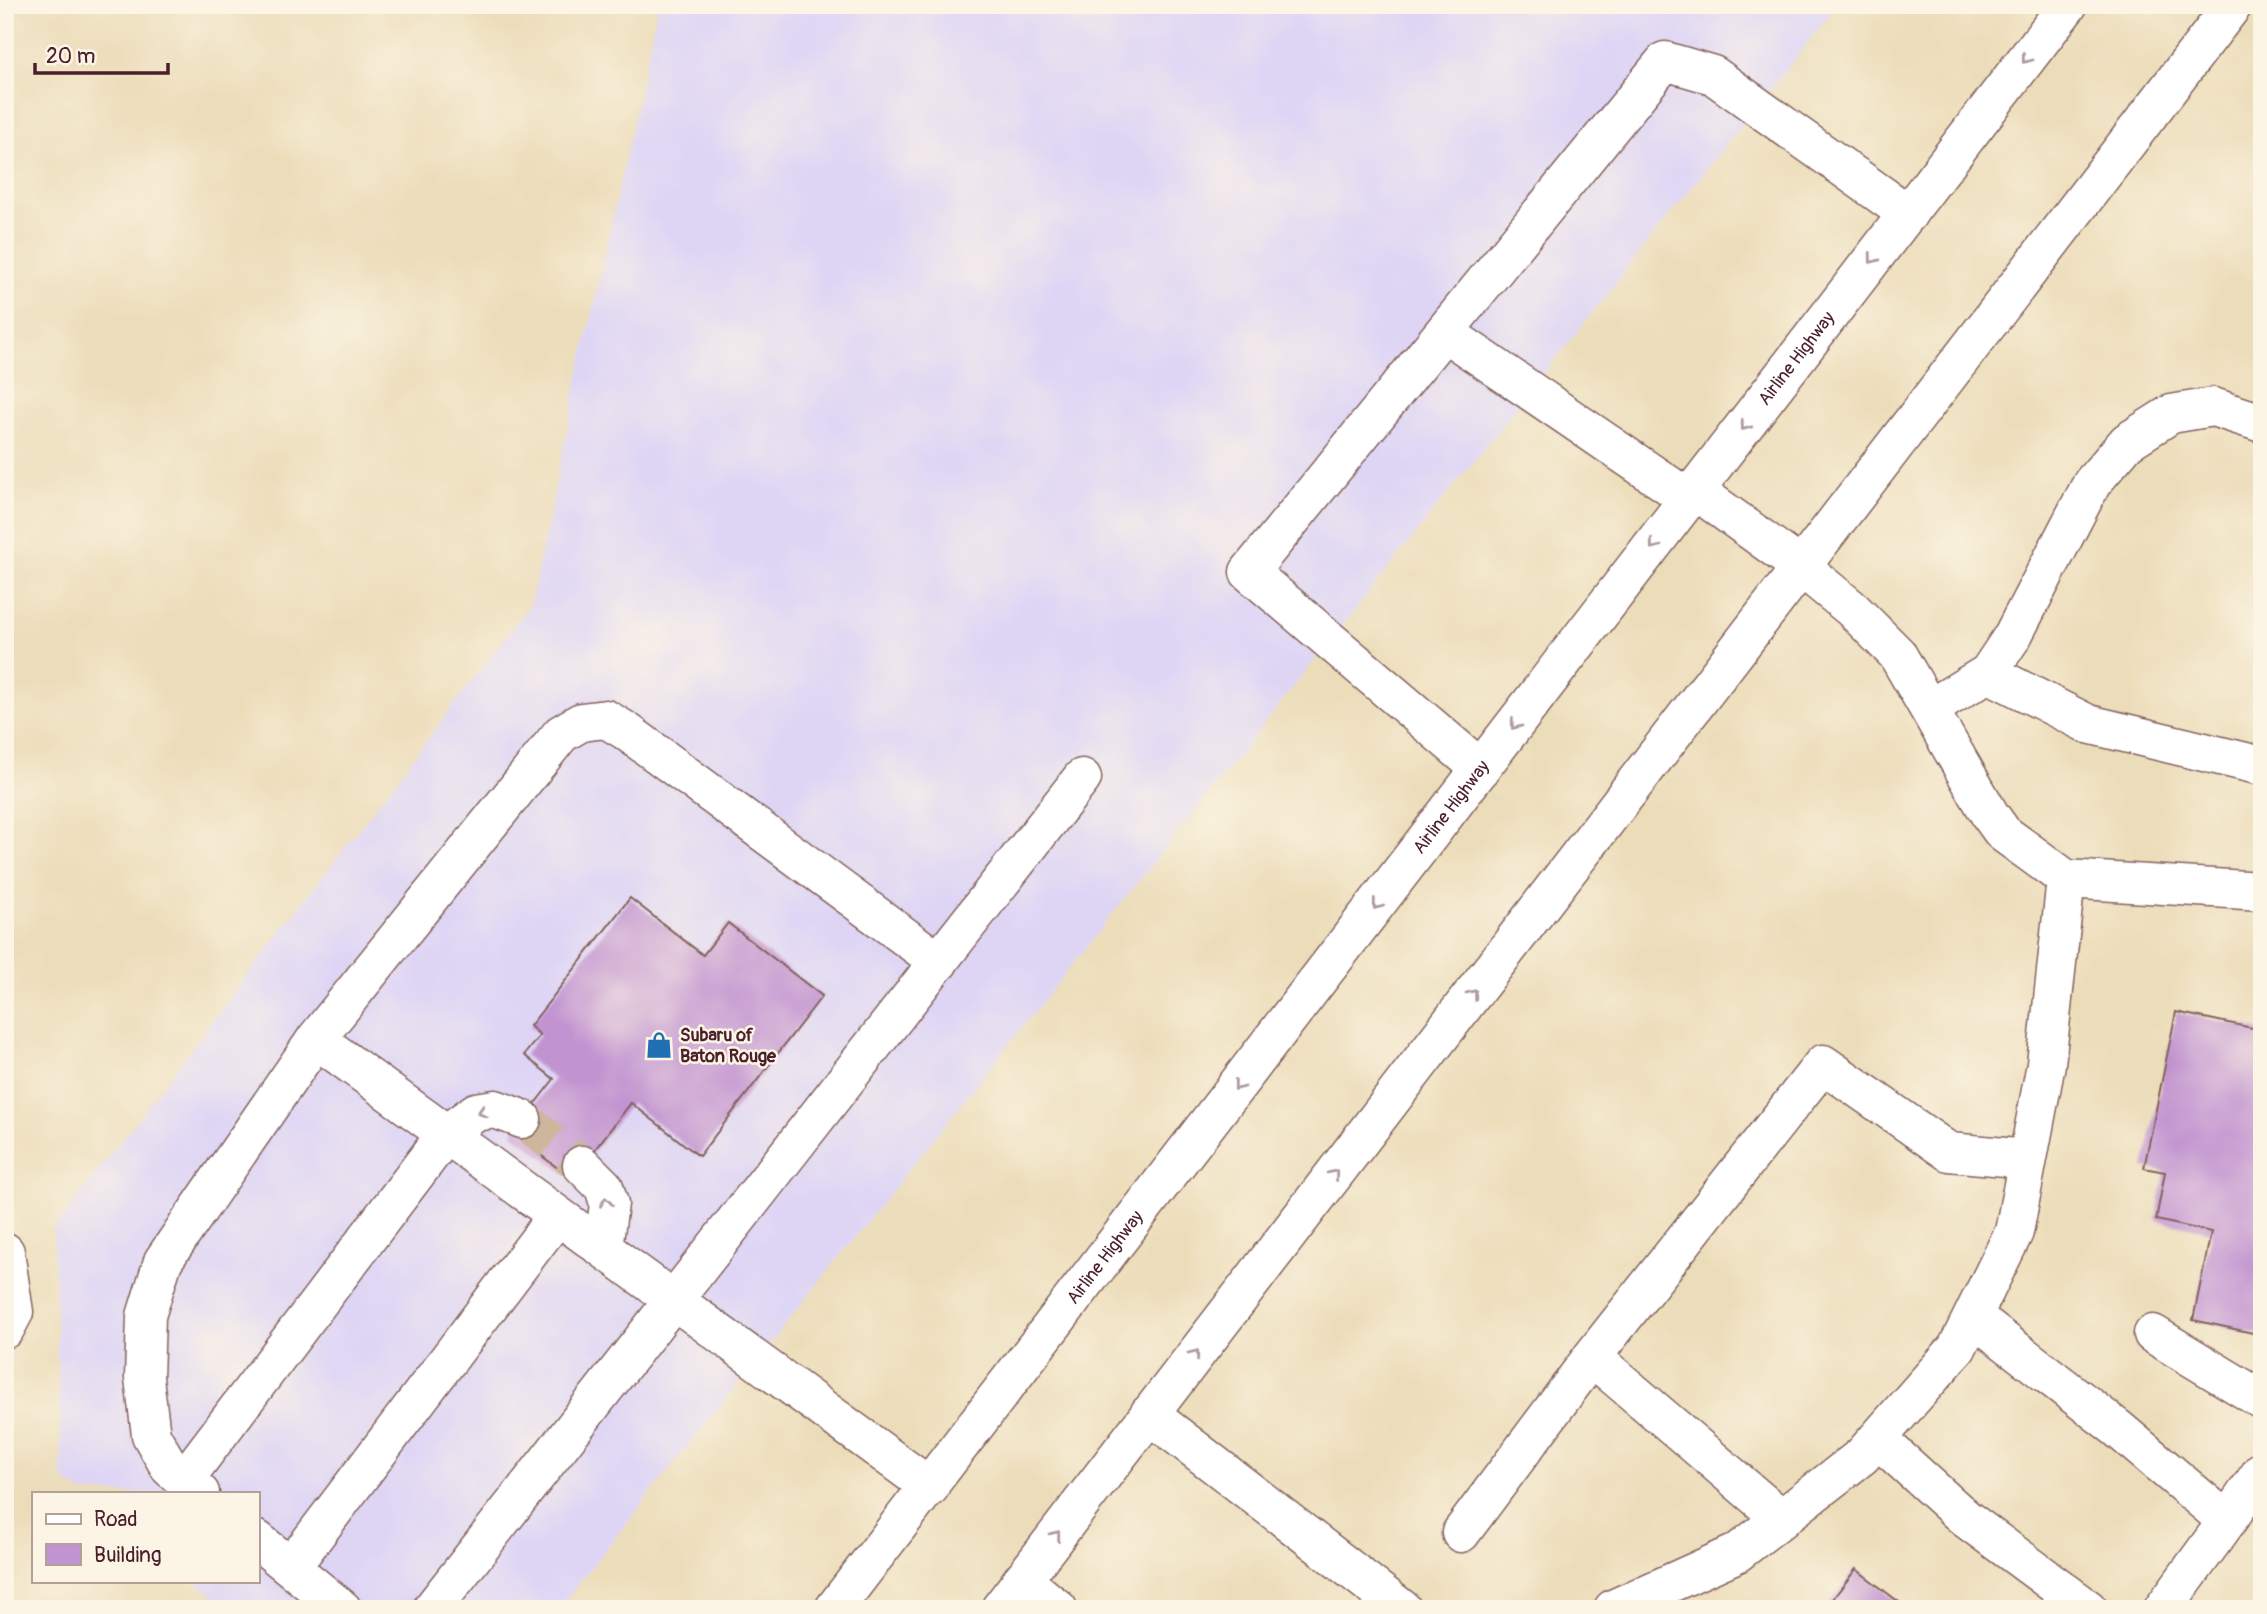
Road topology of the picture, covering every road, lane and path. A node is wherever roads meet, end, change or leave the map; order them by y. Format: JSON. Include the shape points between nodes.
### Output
{"nodes":[{"id":1,"x":2068,"y":5,"type":"edge"},
{"id":2,"x":2233,"y":5,"type":"edge"},
{"id":3,"x":1908,"y":214,"type":"junction"},
{"id":4,"x":1444,"y":332,"type":"junction"},
{"id":5,"x":2262,"y":423,"type":"edge"},
{"id":6,"x":1692,"y":495,"type":"junction"},
{"id":7,"x":1801,"y":567,"type":"junction"},
{"id":8,"x":1988,"y":673,"type":"junction"},
{"id":9,"x":1929,"y":709,"type":"junction"},
{"id":10,"x":2262,"y":766,"type":"edge"},
{"id":11,"x":1481,"y":769,"type":"junction"},
{"id":12,"x":1082,"y":778,"type":"dead end"},
{"id":13,"x":2066,"y":879,"type":"junction"},
{"id":14,"x":2262,"y":891,"type":"edge"},
{"id":15,"x":939,"y":962,"type":"junction"},
{"id":16,"x":316,"y":1039,"type":"junction"},
{"id":17,"x":522,"y":1119,"type":"tunnel mouth"},
{"id":18,"x":446,"y":1134,"type":"junction"},
{"id":19,"x":2028,"y":1159,"type":"junction"},
{"id":20,"x":582,"y":1165,"type":"tunnel mouth"},
{"id":21,"x":557,"y":1216,"type":"junction"},
{"id":22,"x":603,"y":1248,"type":"junction"},
{"id":23,"x":6,"y":1254,"type":"edge"},
{"id":24,"x":674,"y":1301,"type":"junction"},
{"id":25,"x":1973,"y":1317,"type":"junction"},
{"id":26,"x":5,"y":1329,"type":"edge"},
{"id":27,"x":2153,"y":1334,"type":"dead end"},
{"id":28,"x":1592,"y":1357,"type":"junction"},
{"id":29,"x":2262,"y":1400,"type":"edge"},
{"id":30,"x":1149,"y":1414,"type":"junction"},
{"id":31,"x":1878,"y":1439,"type":"junction"},
{"id":32,"x":2262,"y":1471,"type":"edge"},
{"id":33,"x":192,"y":1487,"type":"edge"},
{"id":34,"x":930,"y":1487,"type":"junction"},
{"id":35,"x":1782,"y":1518,"type":"junction"},
{"id":36,"x":2227,"y":1521,"type":"junction"},
{"id":37,"x":1461,"y":1533,"type":"dead end"},
{"id":38,"x":259,"y":1542,"type":"edge"},
{"id":39,"x":291,"y":1567,"type":"junction"},
{"id":40,"x":1011,"y":1594,"type":"edge"},
{"id":41,"x":342,"y":1609,"type":"edge"},
{"id":42,"x":432,"y":1609,"type":"edge"},
{"id":43,"x":834,"y":1609,"type":"edge"},
{"id":44,"x":1058,"y":1609,"type":"edge"},
{"id":45,"x":1402,"y":1609,"type":"edge"},
{"id":46,"x":1613,"y":1609,"type":"edge"},
{"id":47,"x":2088,"y":1609,"type":"edge"},
{"id":48,"x":2163,"y":1609,"type":"edge"}],
"edges":[{"from":1,"to":3,"type":"main road","name":"Airline Highway","one_way":true},
{"from":2,"to":7,"type":"main road"},
{"from":3,"to":4,"type":"main road","via":[[1713,75],[1665,61]]},
{"from":3,"to":6,"type":"main road","name":"Airline Highway","one_way":true},
{"from":4,"to":6,"type":"main road"},
{"from":4,"to":11,"type":"main road","via":[[1250,572]]},
{"from":5,"to":8,"type":"main road","via":[[2213,407],[2171,414],[2127,442],[2092,483],[2012,638]]},
{"from":6,"to":7,"type":"main road"},
{"from":6,"to":11,"type":"main road","name":"Airline Highway","one_way":true},
{"from":7,"to":9,"type":"main road","via":[[1897,654]]},
{"from":30,"to":7,"type":"main road","one_way":true},
{"from":8,"to":9,"type":"main road"},
{"from":8,"to":10,"type":"main road","via":[[2088,724]]},
{"from":9,"to":13,"type":"main road","via":[[2003,833]]},
{"from":11,"to":34,"type":"main road","name":"Airline Highway","one_way":true},
{"from":12,"to":15,"type":"main road"},
{"from":13,"to":14,"type":"main road"},
{"from":13,"to":19,"type":"main road","via":[[2046,1064]]},
{"from":15,"to":16,"type":"main road","via":[[626,731],[606,719],[581,722],[561,734]]},
{"from":15,"to":24,"type":"main road"},
{"from":16,"to":18,"type":"main road"},
{"from":16,"to":33,"type":"main road","via":[[163,1261],[146,1316],[144,1378],[151,1435],[170,1468]]},
{"from":17,"to":18,"type":"main road","one_way":true,"via":[[495,1109],[476,1112]]},
{"from":18,"to":21,"type":"main road"},
{"from":18,"to":33,"type":"main road"},
{"from":19,"to":25,"type":"main road","via":[[2014,1232]]},
{"from":19,"to":28,"type":"main road","via":[[1950,1152],[1823,1063]]},
{"from":22,"to":20,"type":"main road","one_way":true,"via":[[609,1204],[604,1187]]},
{"from":21,"to":22,"type":"main road"},
{"from":21,"to":39,"type":"main road"},
{"from":22,"to":24,"type":"main road"},
{"from":23,"to":26,"type":"main road","via":[[14,1312]]},
{"from":24,"to":34,"type":"main road"},
{"from":24,"to":42,"type":"main road"},
{"from":25,"to":31,"type":"main road","via":[[1957,1348]]},
{"from":25,"to":36,"type":"main road","via":[[2117,1428]]},
{"from":27,"to":29,"type":"main road"},
{"from":28,"to":35,"type":"main road"},
{"from":28,"to":37,"type":"main road"},
{"from":40,"to":30,"type":"main road","one_way":true},
{"from":30,"to":45,"type":"main road"},
{"from":31,"to":35,"type":"main road"},
{"from":31,"to":47,"type":"main road","via":[[1965,1518]]},
{"from":32,"to":36,"type":"main road"},
{"from":34,"to":43,"type":"main road","name":"Airline Highway"},
{"from":35,"to":46,"type":"main road","via":[[1737,1553]]},
{"from":36,"to":48,"type":"main road"},
{"from":38,"to":39,"type":"main road"},
{"from":39,"to":41,"type":"main road"},
{"from":40,"to":44,"type":"main road"}]}
